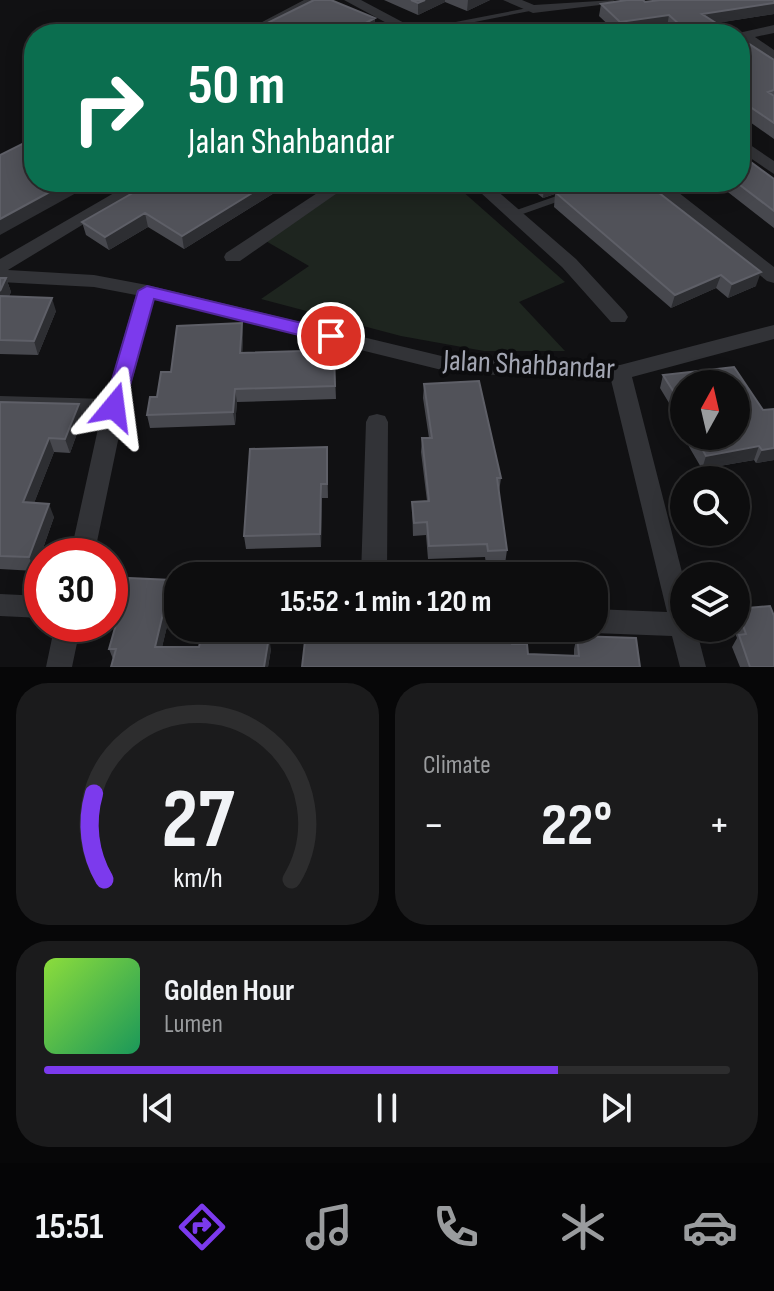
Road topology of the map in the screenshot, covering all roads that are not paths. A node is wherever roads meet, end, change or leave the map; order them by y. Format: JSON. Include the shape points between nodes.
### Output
{"nodes":[{"id":1,"x":314,"y":0,"type":"edge"},
{"id":2,"x":351,"y":0,"type":"edge"},
{"id":3,"x":510,"y":0,"type":"edge"},
{"id":4,"x":608,"y":0,"type":"edge"},
{"id":5,"x":533,"y":9,"type":"junction"},
{"id":6,"x":266,"y":24,"type":"edge"},
{"id":7,"x":397,"y":24,"type":"edge"},
{"id":8,"x":459,"y":24,"type":"edge"},
{"id":9,"x":774,"y":29,"type":"edge"},
{"id":10,"x":750,"y":34,"type":"edge"},
{"id":11,"x":750,"y":41,"type":"edge"},
{"id":12,"x":774,"y":56,"type":"edge"},
{"id":13,"x":750,"y":151,"type":"edge"},
{"id":14,"x":774,"y":169,"type":"edge"},
{"id":15,"x":128,"y":192,"type":"edge"},
{"id":16,"x":330,"y":192,"type":"edge"},
{"id":17,"x":489,"y":192,"type":"edge"},
{"id":18,"x":577,"y":192,"type":"edge"},
{"id":19,"x":667,"y":192,"type":"edge"},
{"id":20,"x":514,"y":214,"type":"junction"},
{"id":21,"x":233,"y":257,"type":"dead end"},
{"id":22,"x":0,"y":267,"type":"edge"},
{"id":23,"x":0,"y":276,"type":"edge"},
{"id":24,"x":774,"y":277,"type":"edge"},
{"id":25,"x":147,"y":291,"type":"junction"},
{"id":26,"x":618,"y":317,"type":"dead end"},
{"id":27,"x":774,"y":332,"type":"edge"},
{"id":28,"x":620,"y":373,"type":"junction"},
{"id":29,"x":0,"y":404,"type":"edge"},
{"id":30,"x":114,"y":407,"type":"junction"},
{"id":31,"x":377,"y":422,"type":"dead end"},
{"id":32,"x":86,"y":538,"type":"edge"},
{"id":33,"x":374,"y":562,"type":"edge"},
{"id":34,"x":670,"y":576,"type":"edge"},
{"id":35,"x":0,"y":605,"type":"edge"},
{"id":36,"x":24,"y":606,"type":"edge"},
{"id":37,"x":608,"y":622,"type":"edge"},
{"id":38,"x":670,"y":624,"type":"edge"},
{"id":39,"x":64,"y":642,"type":"edge"},
{"id":40,"x":686,"y":642,"type":"edge"},
{"id":41,"x":59,"y":667,"type":"edge"},
{"id":42,"x":693,"y":667,"type":"edge"}],
"edges":[{"from":1,"to":6,"type":"street"},
{"from":2,"to":7,"type":"street"},
{"from":3,"to":5,"type":"street"},
{"from":4,"to":5,"type":"street"},
{"from":5,"to":8,"type":"lane"},
{"from":9,"to":10,"type":"street"},
{"from":11,"to":12,"type":"street"},
{"from":13,"to":14,"type":"street"},
{"from":15,"to":22,"type":"street"},
{"from":16,"to":21,"type":"street"},
{"from":17,"to":20,"type":"street"},
{"from":18,"to":20,"type":"lane"},
{"from":19,"to":24,"type":"street"},
{"from":20,"to":26,"type":"street"},
{"from":23,"to":25,"type":"street","name":"Jalan Shahbandar","via":[[94,281]]},
{"from":25,"to":28,"type":"street","name":"Jalan Shahbandar","via":[[454,366]]},
{"from":25,"to":30,"type":"street"},
{"from":27,"to":28,"type":"street","name":"Jalan Shahbandar"},
{"from":28,"to":34,"type":"street"},
{"from":29,"to":30,"type":"street"},
{"from":30,"to":32,"type":"street"},
{"from":31,"to":33,"type":"street"},
{"from":35,"to":36,"type":"street"},
{"from":37,"to":38,"type":"street"},
{"from":39,"to":41,"type":"street"},
{"from":40,"to":42,"type":"street"}]}
